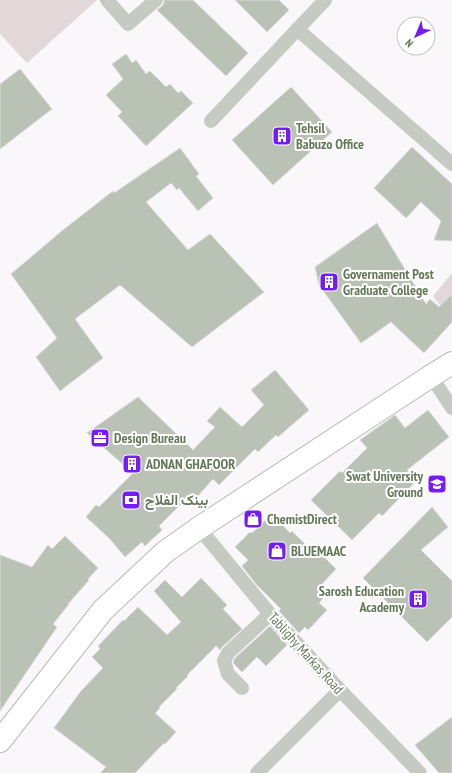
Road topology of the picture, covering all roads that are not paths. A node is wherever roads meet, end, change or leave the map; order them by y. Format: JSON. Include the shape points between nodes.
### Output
{"nodes":[{"id":1,"x":107,"y":0,"type":"edge"},
{"id":2,"x":156,"y":0,"type":"edge"},
{"id":3,"x":324,"y":0,"type":"edge"},
{"id":4,"x":297,"y":29,"type":"junction"},
{"id":5,"x":211,"y":122,"type":"dead end"},
{"id":6,"x":452,"y":164,"type":"edge"},
{"id":7,"x":436,"y":371,"type":"edge"},
{"id":8,"x":452,"y":408,"type":"edge"},
{"id":9,"x":199,"y":528,"type":"junction"},
{"id":10,"x":270,"y":614,"type":"junction"},
{"id":11,"x":242,"y":688,"type":"dead end"},
{"id":12,"x":340,"y":690,"type":"junction"},
{"id":13,"x":0,"y":734,"type":"edge"},
{"id":14,"x":0,"y":741,"type":"edge"},
{"id":15,"x":412,"y":770,"type":"edge"},
{"id":16,"x":257,"y":773,"type":"edge"}],
"edges":[{"from":1,"to":2,"type":"street","via":[[128,24]]},
{"from":3,"to":4,"type":"street"},
{"from":4,"to":5,"type":"street"},
{"from":4,"to":6,"type":"street"},
{"from":7,"to":8,"type":"street"},
{"from":7,"to":9,"type":"main road"},
{"from":7,"to":13,"type":"main road","via":[[195,522],[159,550],[98,607]]},
{"from":9,"to":10,"type":"street","name":"Tablighy Markas Road"},
{"from":9,"to":14,"type":"main road","via":[[165,552],[103,610]]},
{"from":10,"to":11,"type":"street","via":[[228,653],[224,661],[228,674]]},
{"from":10,"to":12,"type":"street","name":"Tablighy Markas Road"},
{"from":12,"to":15,"type":"street","name":"Tablighy Markas Road"},
{"from":12,"to":16,"type":"street"}]}
